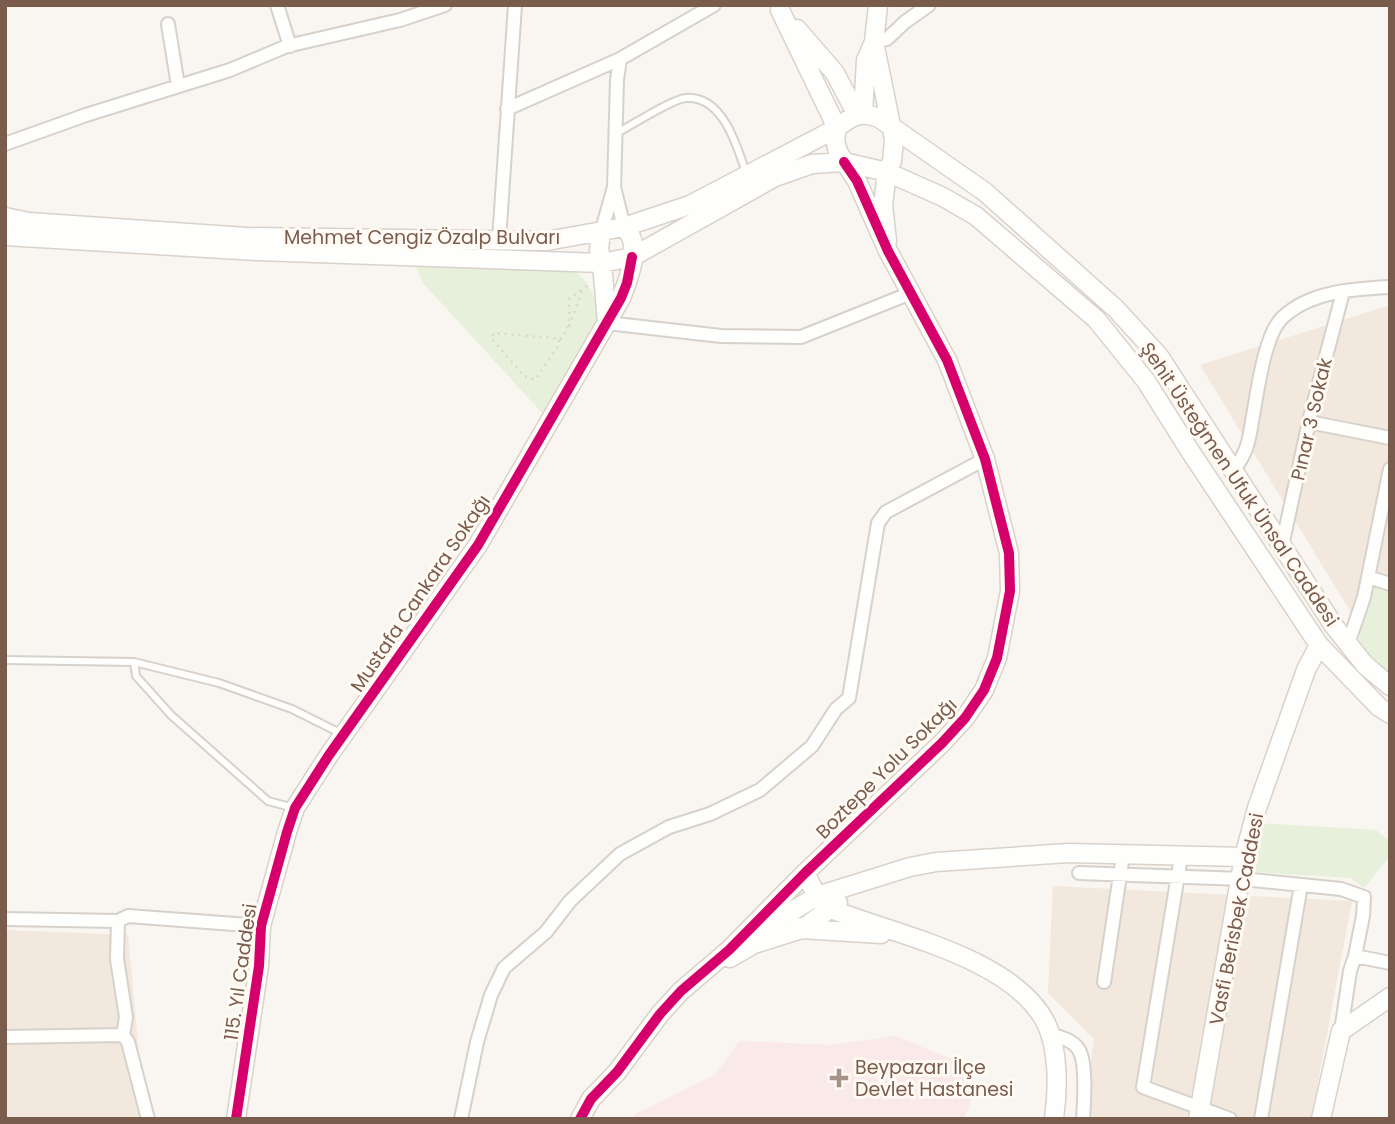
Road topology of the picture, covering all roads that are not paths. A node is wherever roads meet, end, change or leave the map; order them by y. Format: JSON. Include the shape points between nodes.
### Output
{"nodes":[{"id":1,"x":277,"y":5,"type":"edge"},
{"id":2,"x":392,"y":5,"type":"edge"},
{"id":3,"x":445,"y":5,"type":"edge"},
{"id":4,"x":515,"y":5,"type":"edge"},
{"id":5,"x":714,"y":5,"type":"edge"},
{"id":6,"x":878,"y":5,"type":"edge"},
{"id":7,"x":929,"y":5,"type":"edge"},
{"id":8,"x":778,"y":8,"type":"edge"},
{"id":9,"x":394,"y":20,"type":"junction"},
{"id":10,"x":168,"y":24,"type":"dead end"},
{"id":11,"x":874,"y":42,"type":"junction"},
{"id":12,"x":290,"y":46,"type":"junction"},
{"id":13,"x":620,"y":58,"type":"junction"},
{"id":14,"x":178,"y":86,"type":"junction"},
{"id":15,"x":507,"y":109,"type":"junction"},
{"id":16,"x":860,"y":114,"type":"junction"},
{"id":17,"x":892,"y":126,"type":"junction"},
{"id":18,"x":837,"y":128,"type":"junction"},
{"id":19,"x":615,"y":134,"type":"junction"},
{"id":20,"x":5,"y":144,"type":"edge"},
{"id":21,"x":844,"y":162,"type":"junction"},
{"id":22,"x":887,"y":172,"type":"junction"},
{"id":23,"x":746,"y":175,"type":"junction"},
{"id":24,"x":614,"y":187,"type":"junction"},
{"id":25,"x":5,"y":217,"type":"edge"},
{"id":26,"x":624,"y":227,"type":"junction"},
{"id":27,"x":601,"y":233,"type":"junction"},
{"id":28,"x":5,"y":236,"type":"edge"},
{"id":29,"x":499,"y":240,"type":"junction"},
{"id":30,"x":888,"y":251,"type":"junction"},
{"id":31,"x":632,"y":257,"type":"junction"},
{"id":32,"x":575,"y":263,"type":"junction"},
{"id":33,"x":602,"y":263,"type":"junction"},
{"id":34,"x":1390,"y":287,"type":"edge"},
{"id":35,"x":911,"y":292,"type":"junction"},
{"id":36,"x":1343,"y":292,"type":"junction"},
{"id":37,"x":604,"y":297,"type":"junction"},
{"id":38,"x":607,"y":323,"type":"junction"},
{"id":39,"x":1309,"y":422,"type":"junction"},
{"id":40,"x":1390,"y":438,"type":"edge"},
{"id":41,"x":985,"y":459,"type":"junction"},
{"id":42,"x":1390,"y":469,"type":"edge"},
{"id":43,"x":1233,"y":471,"type":"junction"},
{"id":44,"x":1282,"y":546,"type":"junction"},
{"id":45,"x":1368,"y":577,"type":"junction"},
{"id":46,"x":1390,"y":584,"type":"edge"},
{"id":47,"x":1348,"y":644,"type":"junction"},
{"id":48,"x":1322,"y":647,"type":"junction"},
{"id":49,"x":5,"y":660,"type":"edge"},
{"id":50,"x":134,"y":662,"type":"junction"},
{"id":51,"x":1340,"y":668,"type":"junction"},
{"id":52,"x":1390,"y":686,"type":"edge"},
{"id":53,"x":1390,"y":714,"type":"edge"},
{"id":54,"x":344,"y":735,"type":"junction"},
{"id":55,"x":295,"y":808,"type":"junction"},
{"id":56,"x":287,"y":832,"type":"joint"},
{"id":57,"x":1123,"y":855,"type":"junction"},
{"id":58,"x":1181,"y":857,"type":"junction"},
{"id":59,"x":1244,"y":857,"type":"junction"},
{"id":60,"x":804,"y":873,"type":"junction"},
{"id":61,"x":1079,"y":873,"type":"dead end"},
{"id":62,"x":881,"y":875,"type":"junction"},
{"id":63,"x":1119,"y":875,"type":"junction"},
{"id":64,"x":1177,"y":877,"type":"junction"},
{"id":65,"x":1242,"y":879,"type":"junction"},
{"id":66,"x":1301,"y":885,"type":"junction"},
{"id":67,"x":817,"y":896,"type":"junction"},
{"id":68,"x":831,"y":909,"type":"junction"},
{"id":69,"x":787,"y":914,"type":"junction"},
{"id":70,"x":5,"y":919,"type":"edge"},
{"id":71,"x":118,"y":921,"type":"junction"},
{"id":72,"x":261,"y":926,"type":"junction"},
{"id":73,"x":802,"y":929,"type":"junction"},
{"id":74,"x":900,"y":934,"type":"junction"},
{"id":75,"x":729,"y":950,"type":"junction"},
{"id":76,"x":1355,"y":956,"type":"junction"},
{"id":77,"x":1390,"y":963,"type":"edge"},
{"id":78,"x":705,"y":970,"type":"junction"},
{"id":79,"x":1104,"y":982,"type":"dead end"},
{"id":80,"x":1390,"y":998,"type":"edge"},
{"id":81,"x":1341,"y":1031,"type":"junction"},
{"id":82,"x":1049,"y":1034,"type":"junction"},
{"id":83,"x":123,"y":1035,"type":"junction"},
{"id":84,"x":5,"y":1037,"type":"edge"},
{"id":85,"x":1199,"y":1114,"type":"edge"},
{"id":86,"x":148,"y":1119,"type":"edge"},
{"id":87,"x":236,"y":1119,"type":"edge"},
{"id":88,"x":461,"y":1119,"type":"edge"},
{"id":89,"x":580,"y":1119,"type":"edge"},
{"id":90,"x":1054,"y":1119,"type":"edge"},
{"id":91,"x":1083,"y":1119,"type":"edge"},
{"id":92,"x":1230,"y":1119,"type":"edge"},
{"id":93,"x":1261,"y":1119,"type":"edge"},
{"id":94,"x":1321,"y":1119,"type":"edge"}],
"edges":[{"from":1,"to":12,"type":"street"},
{"from":2,"to":9,"type":"street"},
{"from":3,"to":9,"type":"street"},
{"from":4,"to":15,"type":"street"},
{"from":5,"to":13,"type":"street"},
{"from":6,"to":11,"type":"street"},
{"from":7,"to":11,"type":"street","via":[[887,39]]},
{"from":8,"to":16,"type":"street","via":[[835,73]]},
{"from":8,"to":18,"type":"street"},
{"from":9,"to":12,"type":"street"},
{"from":10,"to":14,"type":"street"},
{"from":11,"to":16,"type":"street","via":[[866,60]]},
{"from":11,"to":17,"type":"street"},
{"from":12,"to":14,"type":"street"},
{"from":13,"to":15,"type":"street"},
{"from":13,"to":19,"type":"street"},
{"from":14,"to":20,"type":"street"},
{"from":15,"to":29,"type":"street"},
{"from":16,"to":17,"type":"street"},
{"from":16,"to":18,"type":"street","name":"Mehmet Cengiz Özalp Bulvarı"},
{"from":17,"to":22,"type":"street","via":[[893,153]]},
{"from":17,"to":43,"type":"street","name":"Şehit Üsteğmen Ufuk Ünsal Caddesi","via":[[985,192],[1116,309],[1159,356]]},
{"from":18,"to":21,"type":"street","via":[[836,146]]},
{"from":18,"to":23,"type":"street","name":"Mehmet Cengiz Özalp Bulvarı"},
{"from":19,"to":23,"type":"lane","via":[[684,98],[704,100],[719,113]]},
{"from":19,"to":24,"type":"street"},
{"from":21,"to":22,"type":"street","name":"Mehmet Cengiz Özalp Bulvarı"},
{"from":21,"to":30,"type":"street","name":"Boztepe Yolu Sokağı"},
{"from":21,"to":31,"type":"street","name":"Mehmet Cengiz Özalp Bulvarı","via":[[812,164],[775,177]]},
{"from":22,"to":30,"type":"street","via":[[883,205]]},
{"from":22,"to":48,"type":"street","name":"Şehit Üsteğmen Ufuk Ünsal Caddesi","via":[[976,216],[1097,319],[1146,381]]},
{"from":23,"to":26,"type":"street","name":"Mehmet Cengiz Özalp Bulvarı","via":[[691,205]]},
{"from":24,"to":26,"type":"street"},
{"from":24,"to":27,"type":"street"},
{"from":25,"to":29,"type":"street","name":"Mehmet Cengiz Özalp Bulvarı","via":[[246,237]]},
{"from":26,"to":27,"type":"street","name":"Mehmet Cengiz Özalp Bulvarı"},
{"from":26,"to":31,"type":"street","via":[[634,243]]},
{"from":27,"to":29,"type":"street","name":"Mehmet Cengiz Özalp Bulvarı","via":[[547,241]]},
{"from":27,"to":33,"type":"street"},
{"from":28,"to":32,"type":"street","name":"Mehmet Cengiz Özalp Bulvarı"},
{"from":30,"to":35,"type":"street","name":"Boztepe Yolu Sokağı"},
{"from":31,"to":33,"type":"street","name":"Mehmet Cengiz Özalp Bulvarı"},
{"from":31,"to":38,"type":"street","name":"Mustafa Cankara Sokağı","via":[[627,283]]},
{"from":32,"to":33,"type":"street","name":"Mehmet Cengiz Özalp Bulvarı"},
{"from":32,"to":37,"type":"street","via":[[588,286]]},
{"from":33,"to":37,"type":"street"},
{"from":34,"to":36,"type":"street"},
{"from":35,"to":38,"type":"street","via":[[801,337],[721,336]]},
{"from":35,"to":41,"type":"street","name":"Boztepe Yolu Sokağı","via":[[947,360]]},
{"from":36,"to":39,"type":"street","name":"Pınar 3 Sokak"},
{"from":36,"to":43,"type":"street","via":[[1327,294],[1282,318],[1267,350],[1246,455]]},
{"from":37,"to":38,"type":"street"},
{"from":38,"to":54,"type":"street","name":"Mustafa Cankara Sokağı","via":[[478,545]]},
{"from":39,"to":40,"type":"street"},
{"from":39,"to":44,"type":"street","name":"Pınar 3 Sokak"},
{"from":41,"to":60,"type":"street","name":"Boztepe Yolu Sokağı","via":[[1009,553],[1010,591],[997,659],[984,690],[942,743]]},
{"from":41,"to":88,"type":"street","via":[[886,512],[878,523],[849,698],[836,709],[812,746],[760,790],[669,827],[620,854],[570,901],[546,932],[503,968],[477,1042]]},
{"from":42,"to":45,"type":"street"},
{"from":43,"to":44,"type":"street","name":"Şehit Üsteğmen Ufuk Ünsal Caddesi"},
{"from":44,"to":47,"type":"street","name":"Şehit Üsteğmen Ufuk Ünsal Caddesi"},
{"from":45,"to":46,"type":"street"},
{"from":45,"to":47,"type":"street"},
{"from":47,"to":48,"type":"street","name":"Vasfi Berisbek Caddesi"},
{"from":47,"to":51,"type":"street"},
{"from":47,"to":52,"type":"street","name":"Şehit Üsteğmen Ufuk Ünsal Caddesi"},
{"from":48,"to":51,"type":"street","name":"Şehit Üsteğmen Ufuk Ünsal Caddesi"},
{"from":48,"to":59,"type":"street","name":"Vasfi Berisbek Caddesi","via":[[1306,670]]},
{"from":49,"to":50,"type":"lane"},
{"from":50,"to":54,"type":"lane","via":[[219,682],[292,709]]},
{"from":50,"to":55,"type":"lane","via":[[136,676],[171,715],[268,801]]},
{"from":51,"to":53,"type":"street","name":"Şehit Üsteğmen Ufuk Ünsal Caddesi"},
{"from":54,"to":55,"type":"street","name":"Mustafa Cankara Sokağı"},
{"from":55,"to":56,"type":"street","name":"Mustafa Cankara Sokağı"},
{"from":56,"to":72,"type":"street","name":"115. Yıl Caddesi"},
{"from":57,"to":58,"type":"street"},
{"from":57,"to":62,"type":"street","via":[[965,859]]},
{"from":57,"to":63,"type":"street"},
{"from":58,"to":59,"type":"street"},
{"from":58,"to":64,"type":"street"},
{"from":59,"to":65,"type":"street","name":"Vasfi Berisbek Caddesi"},
{"from":60,"to":67,"type":"street"},
{"from":60,"to":69,"type":"street","via":[[790,897]]},
{"from":60,"to":75,"type":"street","name":"Boztepe Yolu Sokağı"},
{"from":61,"to":63,"type":"street"},
{"from":62,"to":67,"type":"street"},
{"from":62,"to":68,"type":"street"},
{"from":63,"to":64,"type":"street"},
{"from":63,"to":79,"type":"street"},
{"from":64,"to":65,"type":"street"},
{"from":64,"to":85,"type":"street","via":[[1143,1087]]},
{"from":65,"to":66,"type":"street"},
{"from":65,"to":85,"type":"street","name":"Vasfi Berisbek Caddesi"},
{"from":66,"to":76,"type":"street","via":[[1341,889],[1364,897]]},
{"from":66,"to":93,"type":"street"},
{"from":67,"to":68,"type":"street"},
{"from":67,"to":69,"type":"street"},
{"from":68,"to":73,"type":"street"},
{"from":68,"to":74,"type":"street"},
{"from":69,"to":73,"type":"street"},
{"from":69,"to":75,"type":"street"},
{"from":70,"to":71,"type":"street"},
{"from":71,"to":72,"type":"street","via":[[128,916]]},
{"from":71,"to":83,"type":"street","via":[[117,960],[127,1017]]},
{"from":72,"to":87,"type":"street","name":"115. Yıl Caddesi"},
{"from":73,"to":74,"type":"street"},
{"from":73,"to":78,"type":"street","via":[[754,944]]},
{"from":74,"to":82,"type":"street","via":[[964,956],[1015,986],[1033,1004]]},
{"from":75,"to":78,"type":"street"},
{"from":76,"to":77,"type":"street"},
{"from":76,"to":81,"type":"street"},
{"from":78,"to":89,"type":"street","via":[[660,1014]]},
{"from":80,"to":81,"type":"street"},
{"from":81,"to":94,"type":"street"},
{"from":82,"to":90,"type":"street","via":[[1056,1077]]},
{"from":82,"to":91,"type":"street","via":[[1067,1039],[1079,1050]]},
{"from":83,"to":84,"type":"street"},
{"from":83,"to":86,"type":"street"},
{"from":85,"to":92,"type":"street"}]}
